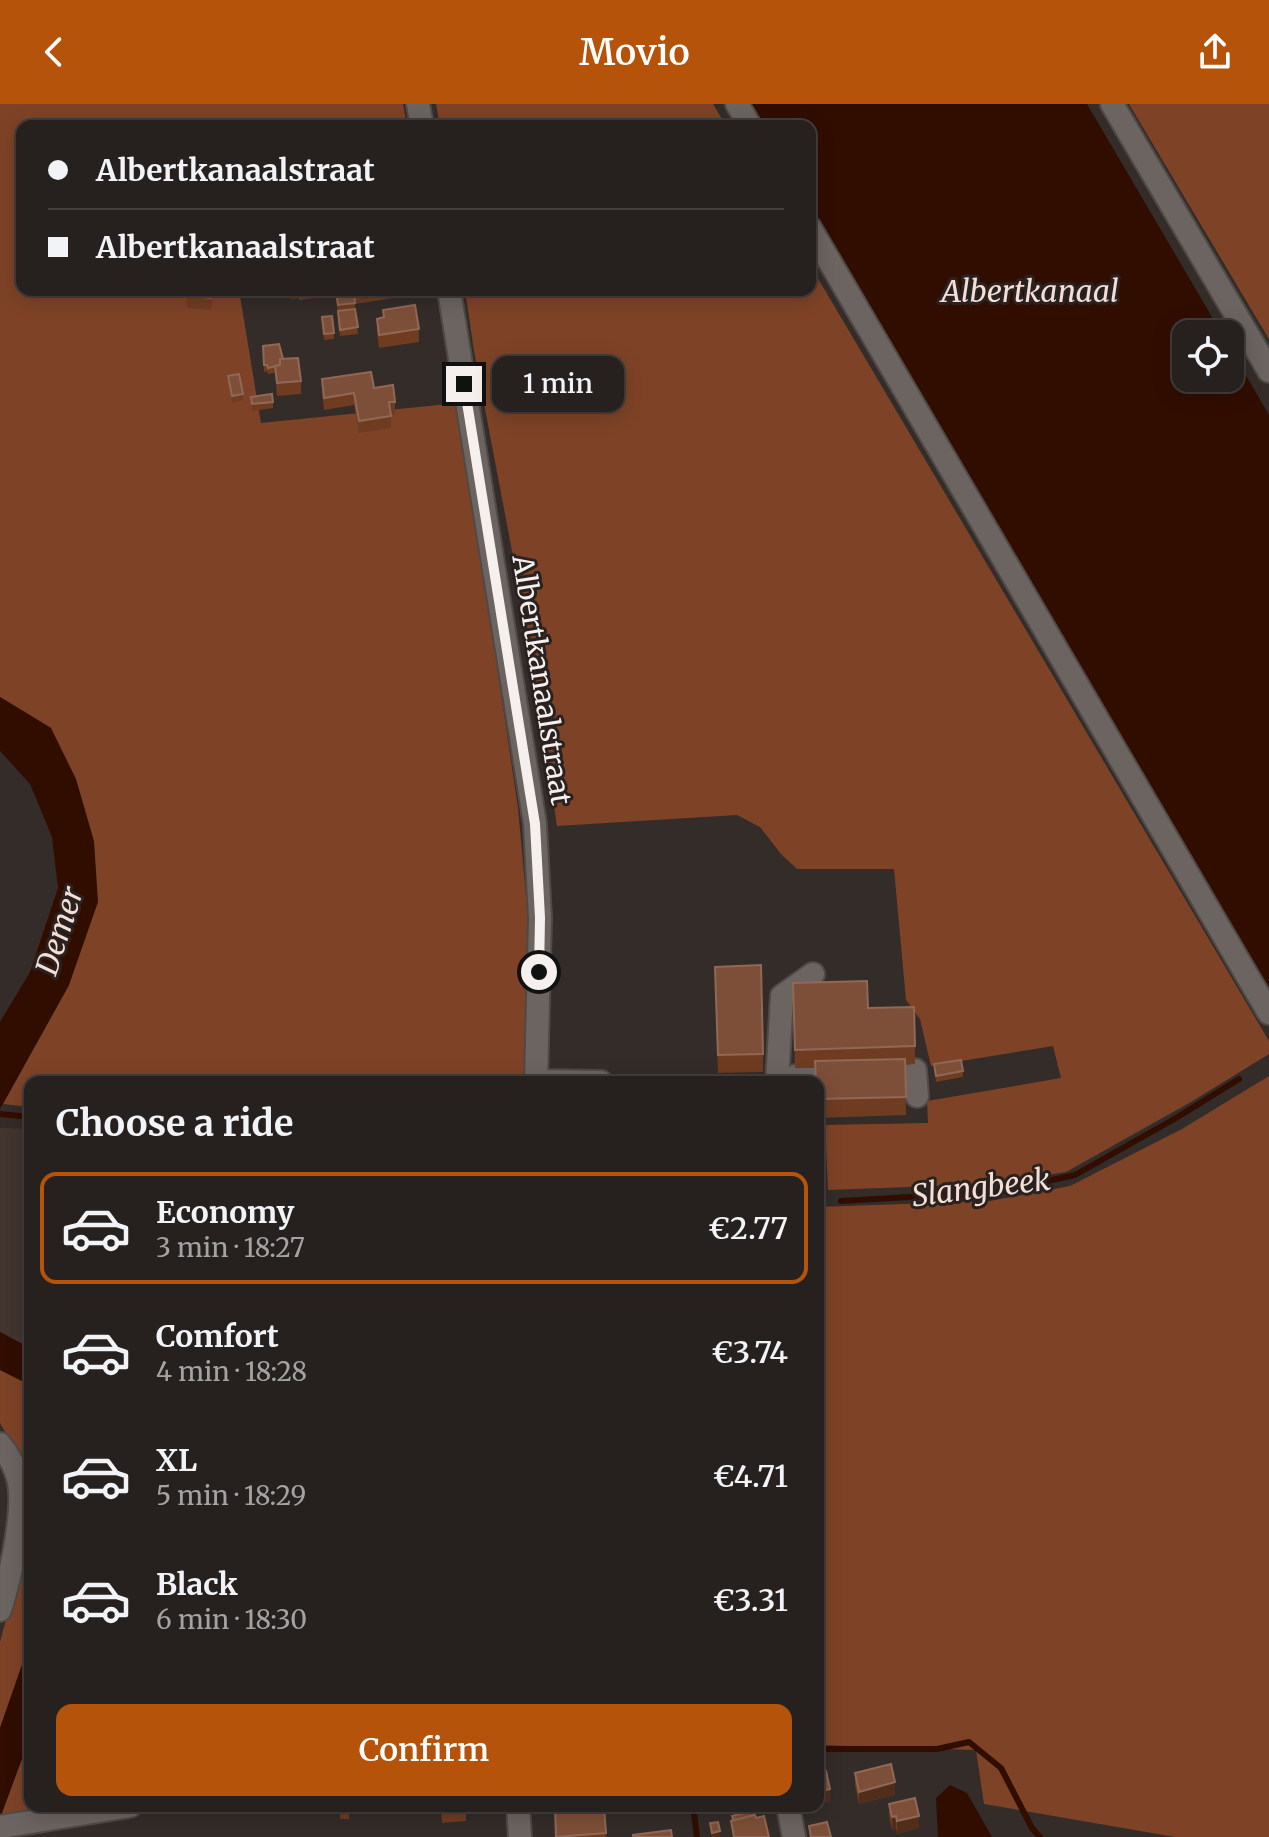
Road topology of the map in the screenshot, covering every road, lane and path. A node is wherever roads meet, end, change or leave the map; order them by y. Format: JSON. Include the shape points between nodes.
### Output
{"nodes":[{"id":1,"x":1112,"y":104,"type":"edge"},
{"id":2,"x":816,"y":238,"type":"edge"},
{"id":3,"x":450,"y":296,"type":"edge"},
{"id":4,"x":1269,"y":371,"type":"edge"},
{"id":5,"x":813,"y":974,"type":"dead end"},
{"id":6,"x":1269,"y":1013,"type":"edge"},
{"id":7,"x":536,"y":1076,"type":"edge"},
{"id":8,"x":780,"y":1076,"type":"edge"},
{"id":9,"x":796,"y":1076,"type":"edge"},
{"id":10,"x":917,"y":1096,"type":"dead end"},
{"id":11,"x":0,"y":1444,"type":"edge"},
{"id":12,"x":0,"y":1610,"type":"edge"},
{"id":13,"x":91,"y":1812,"type":"edge"},
{"id":14,"x":518,"y":1812,"type":"edge"},
{"id":15,"x":789,"y":1812,"type":"edge"},
{"id":16,"x":1,"y":1826,"type":"edge"},
{"id":17,"x":520,"y":1837,"type":"edge"},
{"id":18,"x":794,"y":1837,"type":"edge"}],
"edges":[{"from":1,"to":4,"type":"street"},
{"from":2,"to":6,"type":"street"},
{"from":3,"to":7,"type":"street","name":"Albertkanaalstraat","via":[[535,824],[540,918]]},
{"from":5,"to":8,"type":"street","via":[[782,996]]},
{"from":9,"to":10,"type":"street","via":[[915,1070]]},
{"from":11,"to":12,"type":"street","via":[[18,1478],[20,1515]]},
{"from":13,"to":16,"type":"street"},
{"from":14,"to":17,"type":"street"},
{"from":15,"to":18,"type":"street"}]}
